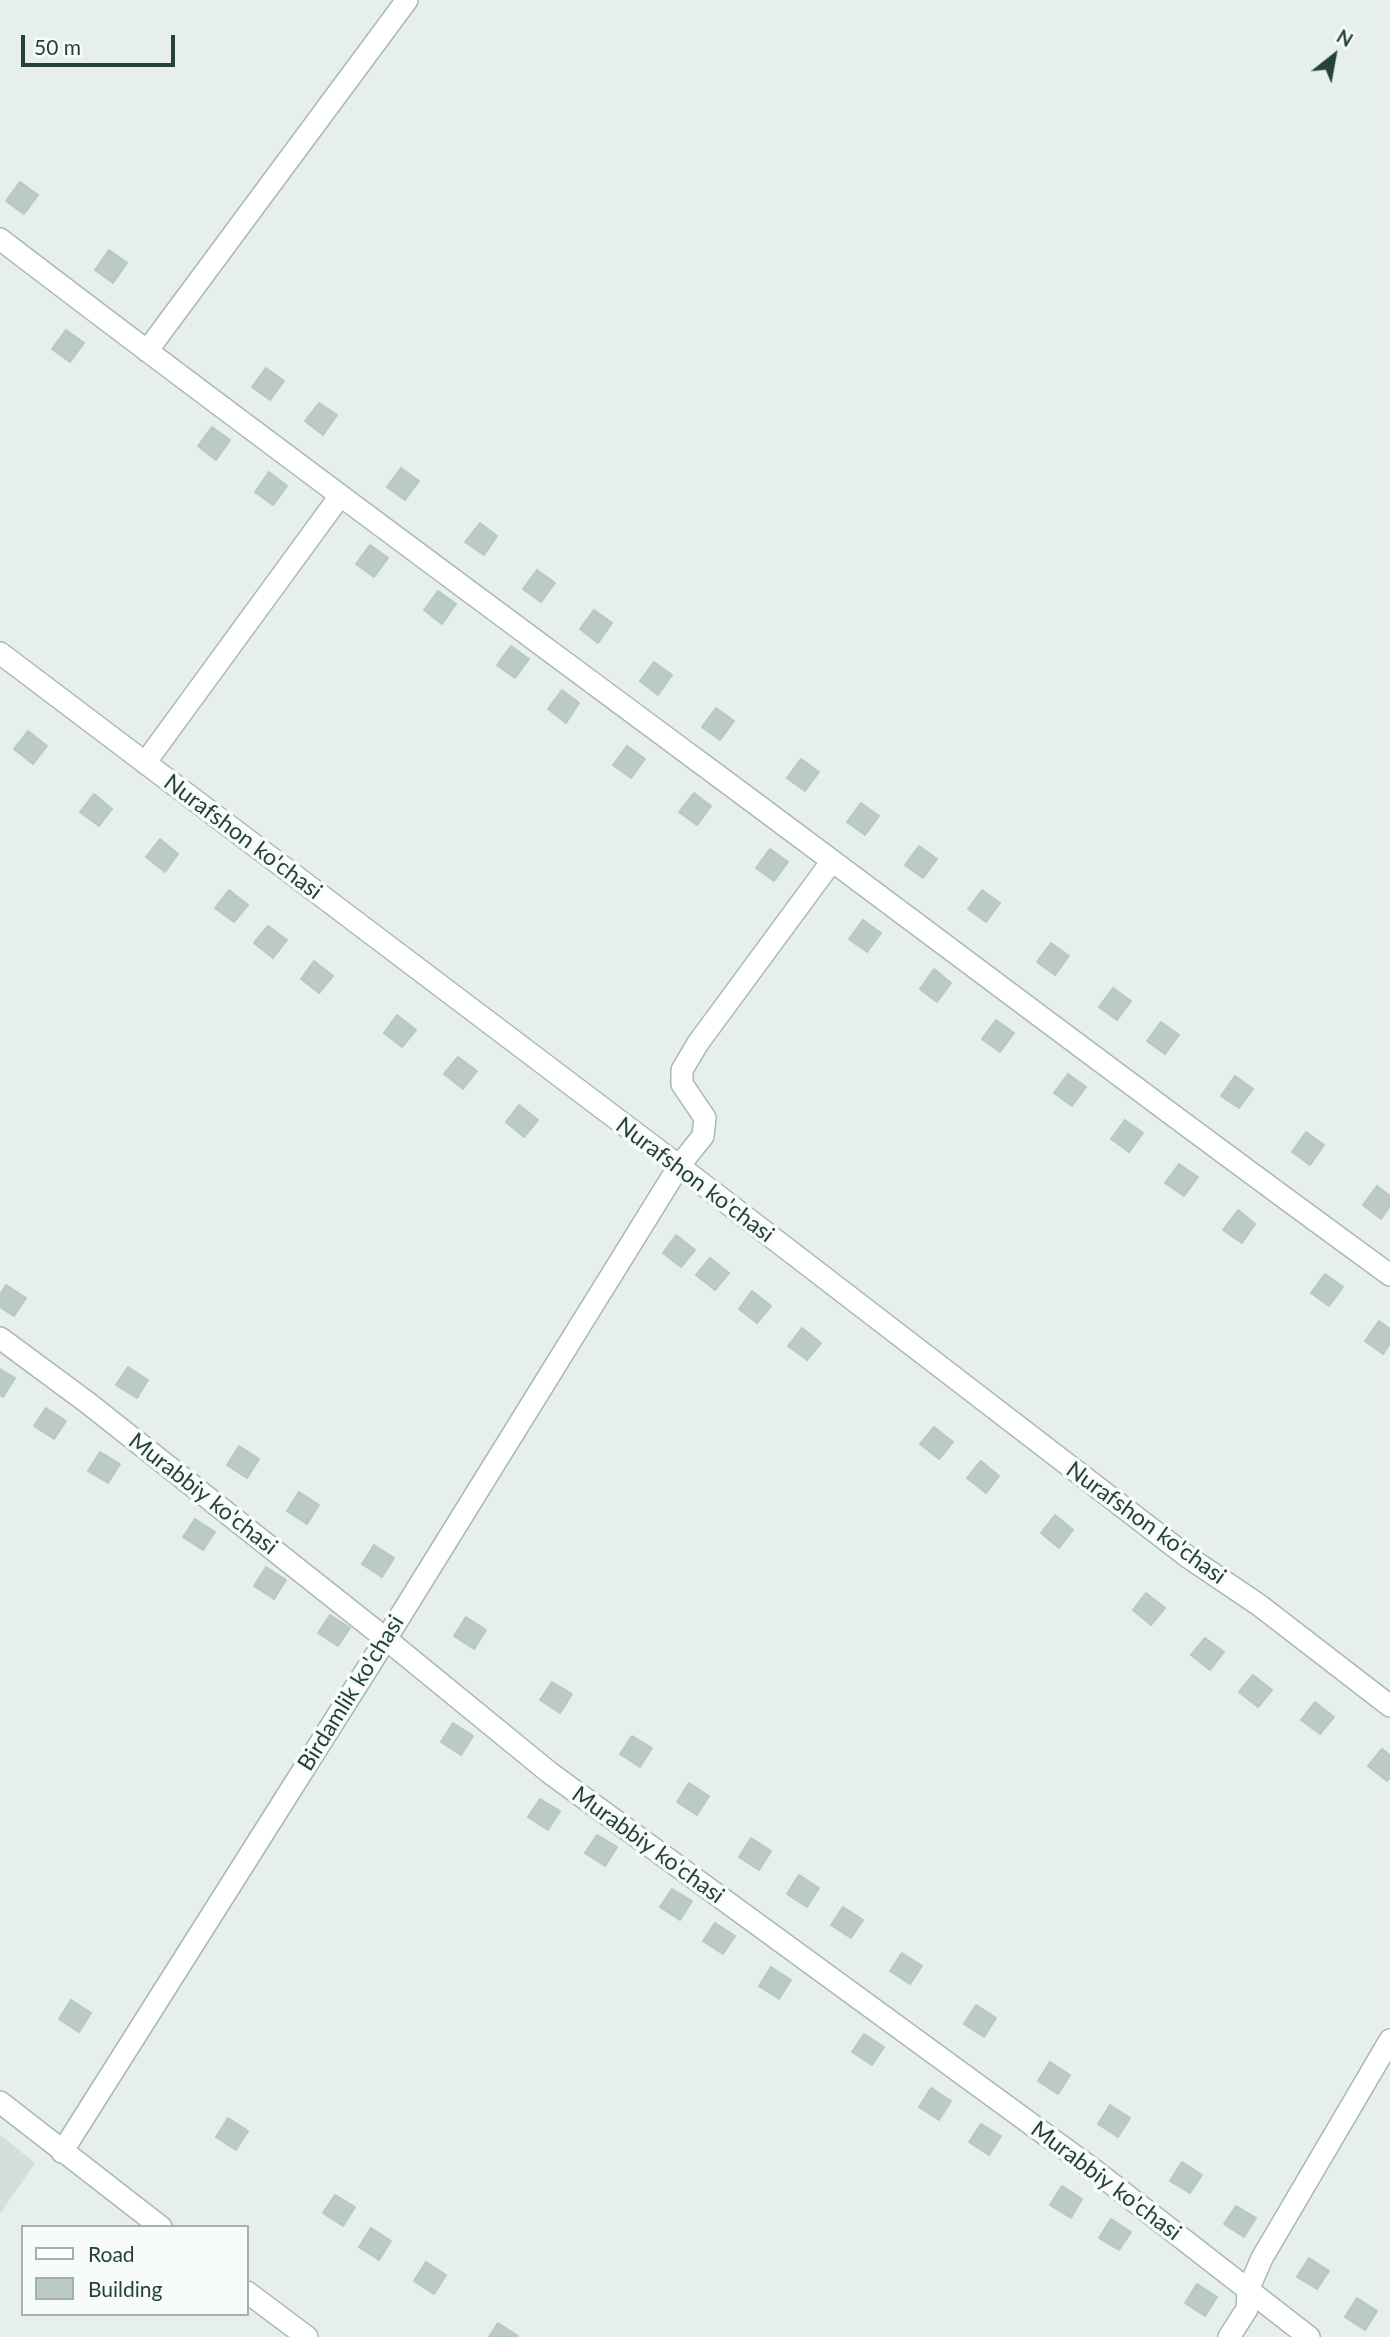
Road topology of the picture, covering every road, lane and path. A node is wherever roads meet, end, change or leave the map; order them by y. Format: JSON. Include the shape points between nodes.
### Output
{"nodes":[{"id":1,"x":398,"y":3,"type":"edge"},
{"id":2,"x":0,"y":239,"type":"edge"},
{"id":3,"x":147,"y":351,"type":"junction"},
{"id":4,"x":340,"y":496,"type":"junction"},
{"id":5,"x":0,"y":653,"type":"edge"},
{"id":6,"x":145,"y":764,"type":"junction"},
{"id":7,"x":832,"y":861,"type":"junction"},
{"id":8,"x":679,"y":1166,"type":"junction"},
{"id":9,"x":1390,"y":1275,"type":"edge"},
{"id":10,"x":0,"y":1338,"type":"edge"},
{"id":11,"x":386,"y":1639,"type":"junction"},
{"id":12,"x":1390,"y":1706,"type":"edge"},
{"id":13,"x":1390,"y":2040,"type":"edge"},
{"id":14,"x":0,"y":2102,"type":"edge"},
{"id":15,"x":62,"y":2152,"type":"junction"},
{"id":16,"x":158,"y":2225,"type":"edge"},
{"id":17,"x":1248,"y":2290,"type":"junction"},
{"id":18,"x":248,"y":2293,"type":"edge"},
{"id":19,"x":307,"y":2337,"type":"edge"},
{"id":20,"x":1229,"y":2337,"type":"edge"},
{"id":21,"x":1309,"y":2337,"type":"edge"}],
"edges":[{"from":1,"to":3,"type":"street"},
{"from":2,"to":3,"type":"street"},
{"from":3,"to":4,"type":"street"},
{"from":4,"to":6,"type":"street"},
{"from":4,"to":7,"type":"street"},
{"from":5,"to":6,"type":"street","name":"Nurafshon ko'chasi"},
{"from":6,"to":8,"type":"street","name":"Nurafshon ko'chasi"},
{"from":7,"to":8,"type":"street","name":"Birdamlik ko'chasi","via":[[682,1070],[682,1084],[705,1118],[703,1136]]},
{"from":7,"to":9,"type":"street"},
{"from":8,"to":11,"type":"street","name":"Birdamlik ko'chasi"},
{"from":8,"to":12,"type":"street","name":"Nurafshon ko'chasi","via":[[1188,1557],[1259,1605]]},
{"from":10,"to":11,"type":"street","name":"Murabbiy ko'chasi"},
{"from":11,"to":15,"type":"street","name":"Birdamlik ko'chasi"},
{"from":11,"to":17,"type":"street","name":"Murabbiy ko'chasi","via":[[550,1773],[1094,2169]]},
{"from":13,"to":17,"type":"street","via":[[1262,2258]]},
{"from":14,"to":15,"type":"street"},
{"from":15,"to":16,"type":"street"},
{"from":17,"to":20,"type":"street","via":[[1247,2309]]},
{"from":17,"to":21,"type":"street","name":"Murabbiy ko'chasi"},
{"from":18,"to":19,"type":"street"}]}
